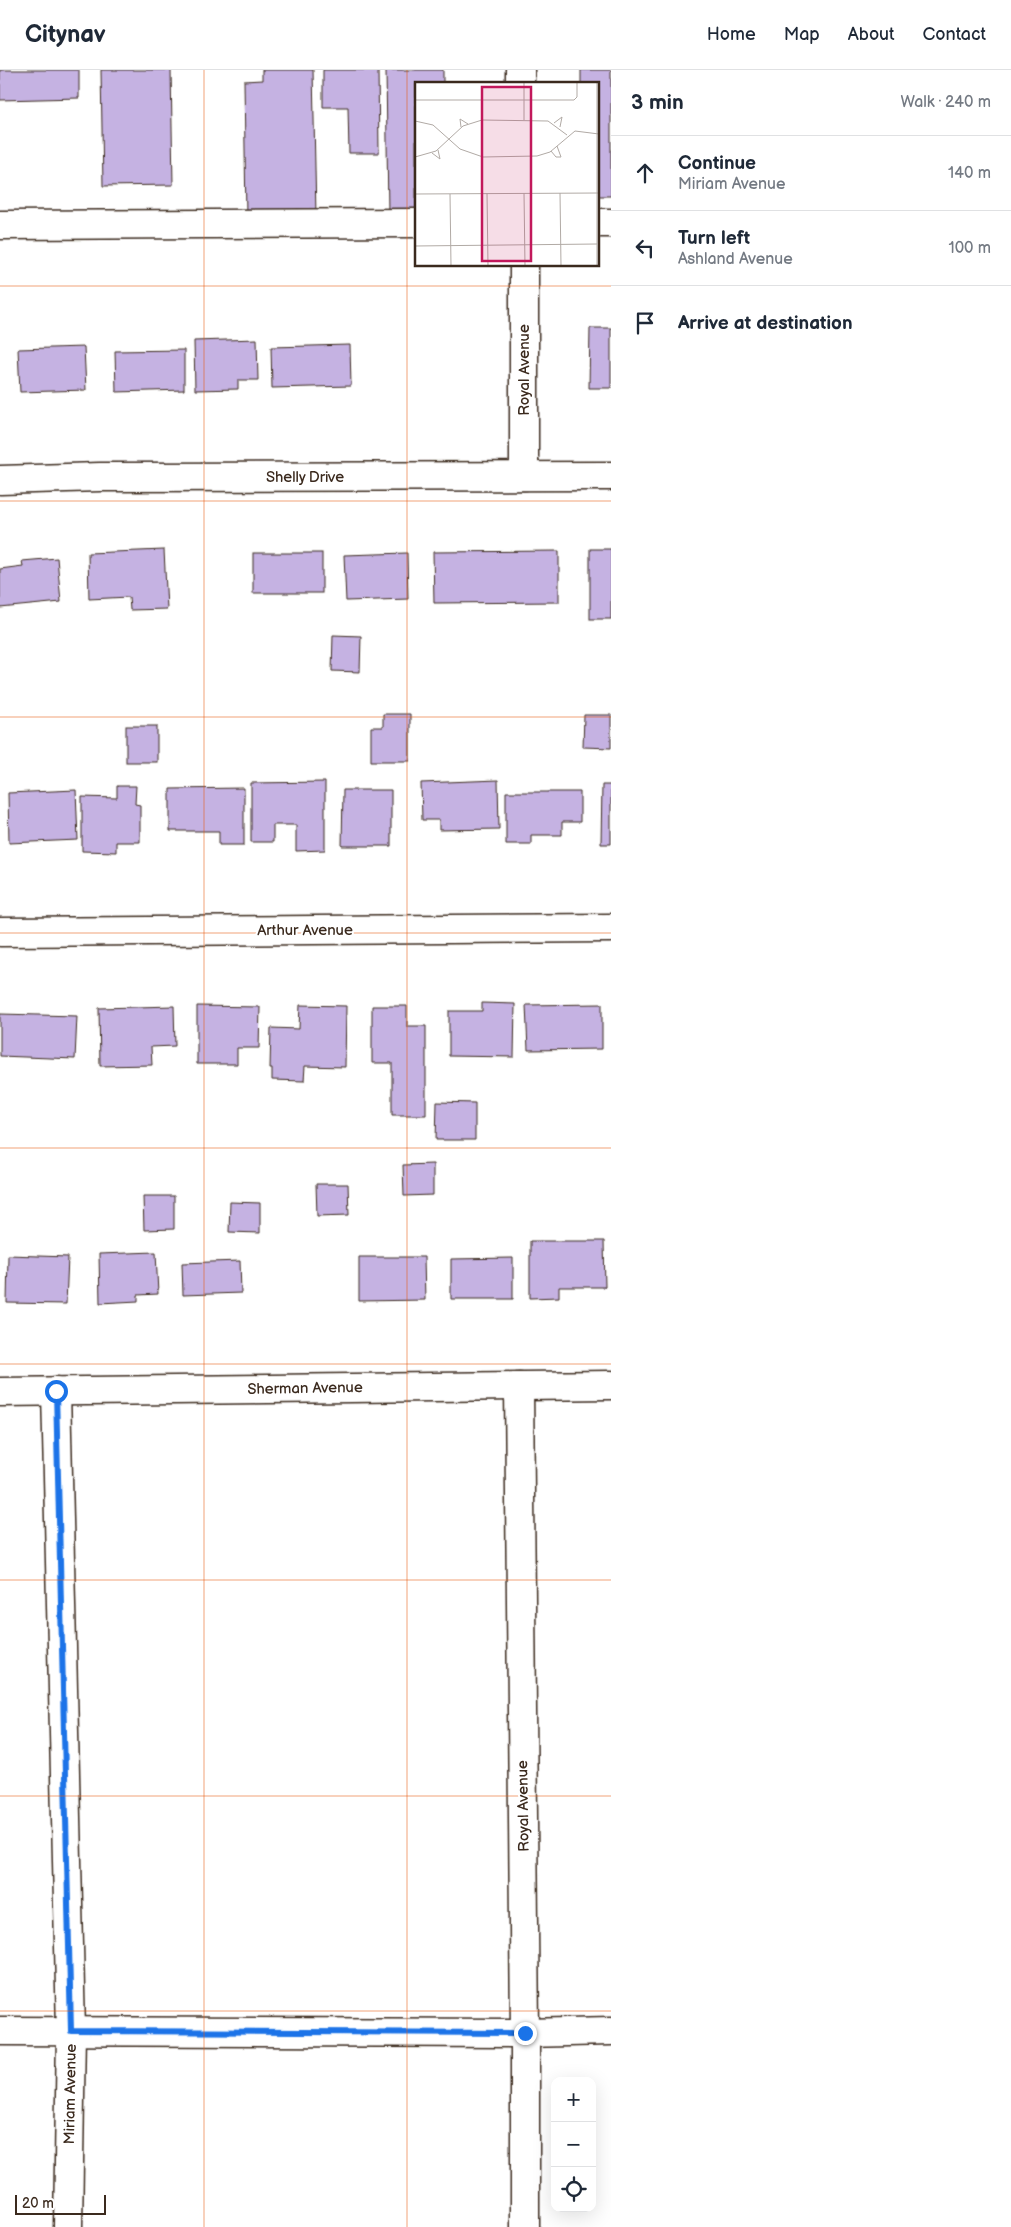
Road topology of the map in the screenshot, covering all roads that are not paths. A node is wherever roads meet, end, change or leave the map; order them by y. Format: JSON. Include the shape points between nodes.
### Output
{"nodes":[{"id":1,"x":415,"y":223,"type":"edge"},
{"id":2,"x":598,"y":223,"type":"edge"},
{"id":3,"x":611,"y":223,"type":"edge"},
{"id":4,"x":0,"y":225,"type":"edge"},
{"id":5,"x":524,"y":266,"type":"edge"},
{"id":6,"x":524,"y":476,"type":"junction"},
{"id":7,"x":611,"y":476,"type":"edge"},
{"id":8,"x":0,"y":480,"type":"edge"},
{"id":9,"x":611,"y":928,"type":"edge"},
{"id":10,"x":0,"y":932,"type":"edge"},
{"id":11,"x":611,"y":1385,"type":"edge"},
{"id":12,"x":518,"y":1386,"type":"junction"},
{"id":13,"x":56,"y":1391,"type":"junction"},
{"id":14,"x":0,"y":1392,"type":"edge"},
{"id":15,"x":0,"y":2031,"type":"edge"},
{"id":16,"x":71,"y":2031,"type":"junction"},
{"id":17,"x":611,"y":2031,"type":"edge"},
{"id":18,"x":525,"y":2033,"type":"junction"},
{"id":19,"x":68,"y":2227,"type":"edge"},
{"id":20,"x":525,"y":2227,"type":"edge"}],
"edges":[{"from":1,"to":4,"type":"street"},
{"from":2,"to":3,"type":"street"},
{"from":5,"to":6,"type":"street","name":"Royal Avenue"},
{"from":6,"to":7,"type":"street","name":"Shelly Drive"},
{"from":6,"to":8,"type":"street","name":"Shelly Drive"},
{"from":9,"to":10,"type":"street","name":"Arthur Avenue"},
{"from":11,"to":12,"type":"street","name":"Sherman Avenue"},
{"from":12,"to":13,"type":"street","name":"Sherman Avenue"},
{"from":12,"to":18,"type":"street","name":"Royal Avenue"},
{"from":13,"to":14,"type":"street","name":"Sherman Avenue"},
{"from":13,"to":16,"type":"street","name":"Miriam Avenue"},
{"from":15,"to":16,"type":"street"},
{"from":16,"to":18,"type":"street"},
{"from":16,"to":19,"type":"street","name":"Miriam Avenue"},
{"from":17,"to":18,"type":"street"},
{"from":18,"to":20,"type":"street","name":"Royal Avenue"}]}
